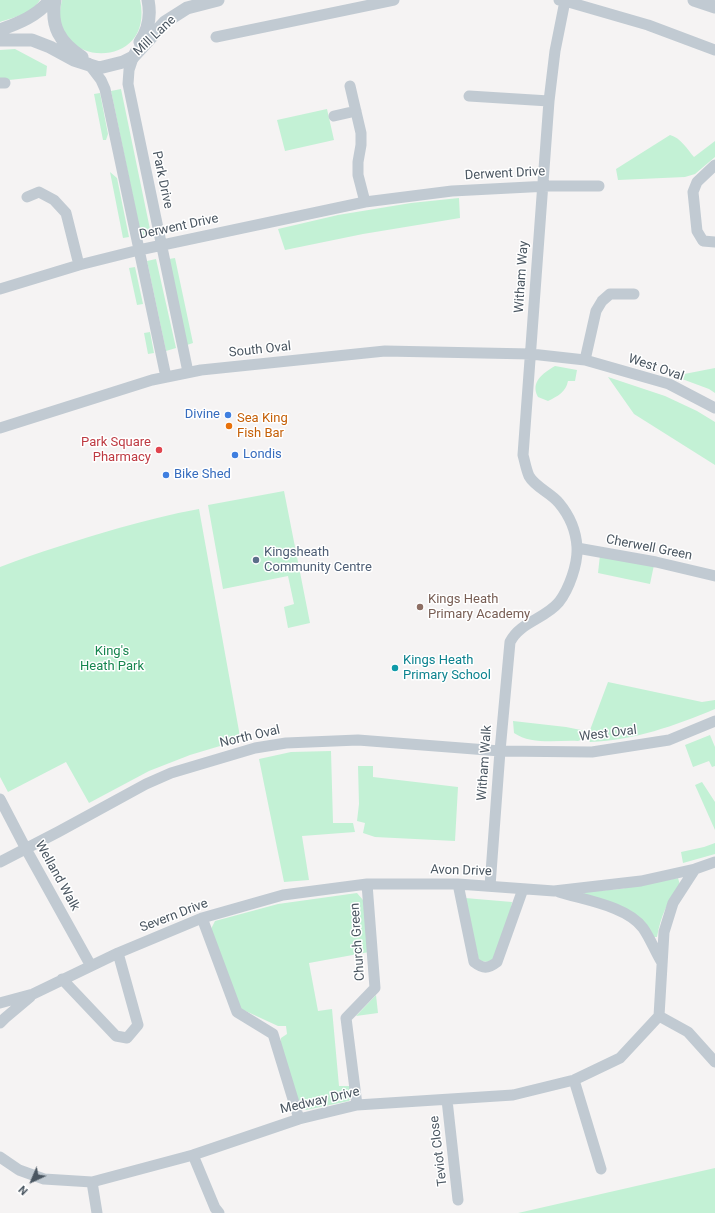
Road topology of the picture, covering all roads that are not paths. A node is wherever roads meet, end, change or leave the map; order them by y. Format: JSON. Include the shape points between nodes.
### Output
{"nodes":[{"id":1,"x":50,"y":0,"type":"edge"},
{"id":2,"x":55,"y":0,"type":"edge"},
{"id":3,"x":148,"y":0,"type":"edge"},
{"id":4,"x":204,"y":0,"type":"edge"},
{"id":5,"x":218,"y":0,"type":"edge"},
{"id":6,"x":394,"y":0,"type":"edge"},
{"id":7,"x":562,"y":0,"type":"edge"},
{"id":8,"x":694,"y":0,"type":"edge"},
{"id":9,"x":715,"y":8,"type":"edge"},
{"id":10,"x":0,"y":30,"type":"edge"},
{"id":11,"x":142,"y":38,"type":"junction"},
{"id":12,"x":216,"y":38,"type":"dead end"},
{"id":13,"x":0,"y":40,"type":"edge"},
{"id":14,"x":715,"y":50,"type":"edge"},
{"id":15,"x":133,"y":57,"type":"junction"},
{"id":16,"x":86,"y":61,"type":"junction"},
{"id":17,"x":350,"y":86,"type":"dead end"},
{"id":18,"x":469,"y":96,"type":"dead end"},
{"id":19,"x":549,"y":101,"type":"junction"},
{"id":20,"x":356,"y":111,"type":"junction"},
{"id":21,"x":334,"y":116,"type":"dead end"},
{"id":22,"x":715,"y":165,"type":"edge"},
{"id":23,"x":599,"y":186,"type":"dead end"},
{"id":24,"x":542,"y":187,"type":"junction"},
{"id":25,"x":27,"y":197,"type":"dead end"},
{"id":26,"x":366,"y":202,"type":"junction"},
{"id":27,"x":715,"y":242,"type":"edge"},
{"id":28,"x":161,"y":245,"type":"junction"},
{"id":29,"x":139,"y":250,"type":"junction"},
{"id":30,"x":79,"y":264,"type":"junction"},
{"id":31,"x":0,"y":289,"type":"edge"},
{"id":32,"x":634,"y":294,"type":"dead end"},
{"id":33,"x":531,"y":354,"type":"junction"},
{"id":34,"x":585,"y":360,"type":"junction"},
{"id":35,"x":188,"y":372,"type":"junction"},
{"id":36,"x":166,"y":377,"type":"junction"},
{"id":37,"x":715,"y":408,"type":"edge"},
{"id":38,"x":0,"y":428,"type":"edge"},
{"id":39,"x":577,"y":548,"type":"junction"},
{"id":40,"x":715,"y":576,"type":"edge"},
{"id":41,"x":715,"y":720,"type":"edge"},
{"id":42,"x":500,"y":751,"type":"junction"},
{"id":43,"x":0,"y":799,"type":"edge"},
{"id":44,"x":26,"y":849,"type":"junction"},
{"id":45,"x":0,"y":862,"type":"edge"},
{"id":46,"x":715,"y":862,"type":"edge"},
{"id":47,"x":695,"y":869,"type":"junction"},
{"id":48,"x":367,"y":884,"type":"junction"},
{"id":49,"x":458,"y":884,"type":"junction"},
{"id":50,"x":490,"y":886,"type":"junction"},
{"id":51,"x":523,"y":889,"type":"junction"},
{"id":52,"x":554,"y":891,"type":"junction"},
{"id":53,"x":202,"y":918,"type":"junction"},
{"id":54,"x":118,"y":953,"type":"junction"},
{"id":55,"x":661,"y":962,"type":"junction"},
{"id":56,"x":92,"y":966,"type":"junction"},
{"id":57,"x":62,"y":980,"type":"junction"},
{"id":58,"x":34,"y":994,"type":"junction"},
{"id":59,"x":0,"y":1003,"type":"edge"},
{"id":60,"x":660,"y":1016,"type":"junction"},
{"id":61,"x":0,"y":1023,"type":"edge"},
{"id":62,"x":715,"y":1062,"type":"edge"},
{"id":63,"x":574,"y":1080,"type":"junction"},
{"id":64,"x":447,"y":1100,"type":"junction"},
{"id":65,"x":357,"y":1105,"type":"junction"},
{"id":66,"x":299,"y":1119,"type":"junction"},
{"id":67,"x":193,"y":1154,"type":"junction"},
{"id":68,"x":0,"y":1157,"type":"edge"},
{"id":69,"x":601,"y":1169,"type":"dead end"},
{"id":70,"x":92,"y":1182,"type":"junction"},
{"id":71,"x":458,"y":1200,"type":"dead end"},
{"id":72,"x":97,"y":1213,"type":"edge"},
{"id":73,"x":219,"y":1213,"type":"edge"}],
"edges":[{"from":1,"to":10,"type":"street","via":[[31,17]]},
{"from":2,"to":16,"type":"street","via":[[53,14],[60,39]]},
{"from":3,"to":11,"type":"street","via":[[149,22]]},
{"from":4,"to":11,"type":"street","name":"Mill Lane","via":[[174,11]]},
{"from":5,"to":15,"type":"street","name":"Mill Lane","via":[[187,8],[165,22]]},
{"from":6,"to":12,"type":"street"},
{"from":7,"to":14,"type":"street","via":[[648,25]]},
{"from":7,"to":19,"type":"street","name":"Witham Way"},
{"from":8,"to":9,"type":"street"},
{"from":11,"to":15,"type":"street","name":"Park Drive"},
{"from":11,"to":16,"type":"street","name":"Mill Lane","via":[[129,53],[114,60]]},
{"from":13,"to":16,"type":"street","name":"Mill Lane","via":[[32,40],[74,60]]},
{"from":15,"to":16,"type":"street","name":"Mill Lane","via":[[98,68]]},
{"from":15,"to":28,"type":"street","name":"Park Drive","via":[[128,84]]},
{"from":16,"to":29,"type":"street","via":[[105,88]]},
{"from":17,"to":20,"type":"street"},
{"from":18,"to":19,"type":"street"},
{"from":19,"to":24,"type":"street","name":"Witham Way"},
{"from":20,"to":21,"type":"street"},
{"from":20,"to":26,"type":"street","via":[[361,133],[358,175]]},
{"from":22,"to":27,"type":"street","via":[[696,182],[693,192],[697,231],[703,241]]},
{"from":23,"to":24,"type":"street","name":"Derwent Drive"},
{"from":24,"to":26,"type":"street","name":"Derwent Drive","via":[[452,191]]},
{"from":24,"to":33,"type":"street","name":"Witham Way"},
{"from":25,"to":30,"type":"street","via":[[39,192],[54,200],[66,213]]},
{"from":26,"to":28,"type":"street","name":"Derwent Drive"},
{"from":28,"to":29,"type":"street","name":"Derwent Drive"},
{"from":28,"to":35,"type":"street","name":"Park Drive"},
{"from":29,"to":30,"type":"street","name":"Derwent Drive"},
{"from":29,"to":36,"type":"street"},
{"from":30,"to":31,"type":"street","name":"Derwent Drive"},
{"from":32,"to":34,"type":"street","via":[[610,294],[602,301],[596,311]]},
{"from":33,"to":34,"type":"street","name":"West Oval"},
{"from":33,"to":35,"type":"street","name":"South Oval","via":[[385,350]]},
{"from":33,"to":39,"type":"street","name":"Witham Way","via":[[523,455],[530,476],[557,500],[565,511],[571,522]]},
{"from":34,"to":37,"type":"street","name":"West Oval","via":[[668,384]]},
{"from":35,"to":36,"type":"street","name":"South Oval"},
{"from":36,"to":38,"type":"street","name":"South Oval"},
{"from":39,"to":40,"type":"street","name":"Cherwell Green"},
{"from":39,"to":42,"type":"street","name":"Witham Walk","via":[[570,583],[559,602],[518,630],[510,642]]},
{"from":41,"to":42,"type":"street","name":"West Oval","via":[[669,740],[592,752]]},
{"from":42,"to":44,"type":"street","name":"North Oval","via":[[358,740],[293,743],[255,748],[171,773],[146,784]]},
{"from":42,"to":50,"type":"street","name":"Witham Walk"},
{"from":43,"to":44,"type":"street","name":"Welland Walk"},
{"from":44,"to":45,"type":"street","name":"North Oval"},
{"from":44,"to":56,"type":"street","name":"Welland Walk"},
{"from":46,"to":47,"type":"street","name":"Avon Drive"},
{"from":47,"to":52,"type":"street","name":"Avon Drive","via":[[641,881]]},
{"from":47,"to":55,"type":"street","via":[[673,903],[664,932]]},
{"from":48,"to":49,"type":"street","name":"Avon Drive"},
{"from":48,"to":53,"type":"street","name":"Severn Drive","via":[[283,895]]},
{"from":48,"to":65,"type":"street","name":"Church Green","via":[[375,988],[346,1018]]},
{"from":49,"to":50,"type":"street","name":"Avon Drive"},
{"from":49,"to":51,"type":"street","via":[[474,962],[480,968],[491,967],[497,962]]},
{"from":50,"to":51,"type":"street","name":"Avon Drive"},
{"from":51,"to":52,"type":"street","name":"Avon Drive"},
{"from":52,"to":55,"type":"street","name":"Avon Drive","via":[[614,908],[630,916],[643,928]]},
{"from":53,"to":54,"type":"street","name":"Severn Drive"},
{"from":53,"to":66,"type":"street","via":[[237,1012],[274,1034]]},
{"from":54,"to":56,"type":"street","name":"Severn Drive"},
{"from":54,"to":57,"type":"street","via":[[138,1025],[127,1038],[116,1036]]},
{"from":55,"to":60,"type":"street"},
{"from":56,"to":57,"type":"street","name":"Severn Drive"},
{"from":57,"to":58,"type":"street","name":"Severn Drive"},
{"from":58,"to":59,"type":"street","name":"Severn Drive"},
{"from":58,"to":61,"type":"street"},
{"from":60,"to":62,"type":"street","via":[[688,1032]]},
{"from":60,"to":63,"type":"street","name":"Medway Drive","via":[[620,1058]]},
{"from":63,"to":64,"type":"street","name":"Medway Drive","via":[[513,1095]]},
{"from":63,"to":69,"type":"street"},
{"from":64,"to":65,"type":"street","name":"Medway Drive"},
{"from":64,"to":71,"type":"street","name":"Teviot Close"},
{"from":65,"to":66,"type":"street","name":"Medway Drive"},
{"from":66,"to":67,"type":"street","name":"Medway Drive"},
{"from":67,"to":70,"type":"street","name":"Medway Drive"},
{"from":67,"to":73,"type":"street"},
{"from":68,"to":70,"type":"street","name":"Medway Drive","via":[[19,1170],[44,1179]]},
{"from":70,"to":72,"type":"street"}]}
